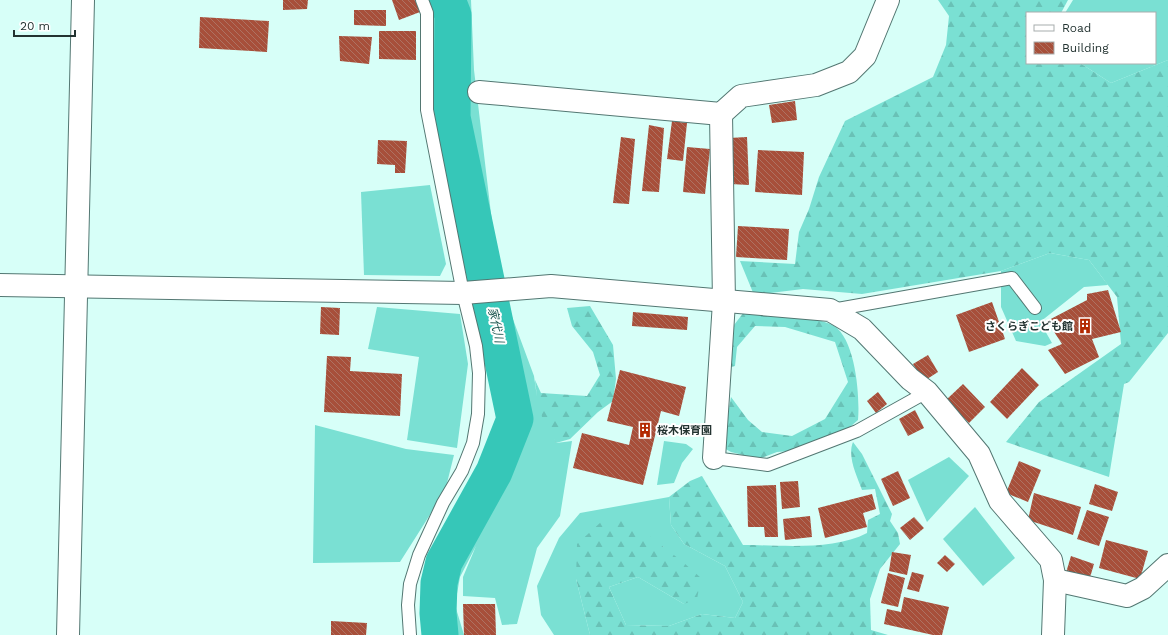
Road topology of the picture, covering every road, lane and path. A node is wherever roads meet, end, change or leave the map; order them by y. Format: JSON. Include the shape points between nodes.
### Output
{"nodes":[{"id":1,"x":83,"y":0,"type":"edge"},
{"id":2,"x":422,"y":0,"type":"edge"},
{"id":3,"x":888,"y":0,"type":"edge"},
{"id":4,"x":479,"y":92,"type":"dead end"},
{"id":5,"x":721,"y":114,"type":"junction"},
{"id":6,"x":0,"y":285,"type":"edge"},
{"id":7,"x":76,"y":287,"type":"junction"},
{"id":8,"x":469,"y":292,"type":"junction"},
{"id":9,"x":724,"y":302,"type":"junction"},
{"id":10,"x":1035,"y":308,"type":"dead end"},
{"id":11,"x":830,"y":310,"type":"junction"},
{"id":12,"x":927,"y":392,"type":"junction"},
{"id":13,"x":714,"y":458,"type":"joint"},
{"id":14,"x":1168,"y":565,"type":"edge"},
{"id":15,"x":1055,"y":580,"type":"junction"},
{"id":16,"x":68,"y":635,"type":"edge"},
{"id":17,"x":410,"y":635,"type":"edge"},
{"id":18,"x":1053,"y":635,"type":"edge"}],
"edges":[{"from":1,"to":7,"type":"street"},
{"from":2,"to":8,"type":"lane","via":[[427,13],[427,110]]},
{"from":3,"to":5,"type":"street","via":[[865,56],[849,72],[816,85],[741,96]]},
{"from":4,"to":5,"type":"street"},
{"from":5,"to":9,"type":"street"},
{"from":6,"to":7,"type":"street"},
{"from":7,"to":8,"type":"street"},
{"from":7,"to":16,"type":"street"},
{"from":8,"to":9,"type":"street","via":[[551,286]]},
{"from":8,"to":17,"type":"lane","via":[[479,373],[478,414],[473,443],[462,471],[443,503],[419,555],[410,584]]},
{"from":9,"to":11,"type":"street"},
{"from":9,"to":13,"type":"street"},
{"from":10,"to":11,"type":"lane","via":[[1012,278]]},
{"from":11,"to":12,"type":"street","via":[[862,329],[910,379]]},
{"from":12,"to":13,"type":"lane","via":[[857,431],[768,465]]},
{"from":12,"to":15,"type":"street","via":[[978,454],[1000,501],[1051,560]]},
{"from":14,"to":15,"type":"street","via":[[1143,588],[1127,596]]},
{"from":15,"to":18,"type":"street"}]}
